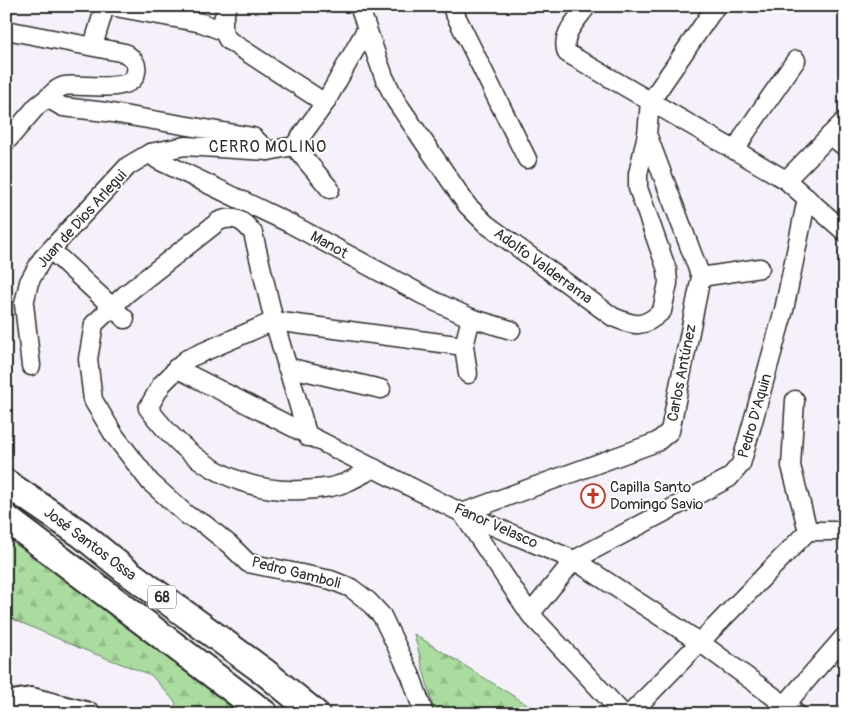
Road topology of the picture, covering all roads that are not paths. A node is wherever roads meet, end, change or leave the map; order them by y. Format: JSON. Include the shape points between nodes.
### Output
{"nodes":[{"id":1,"x":105,"y":6,"type":"edge"},
{"id":2,"x":110,"y":6,"type":"edge"},
{"id":3,"x":227,"y":6,"type":"edge"},
{"id":4,"x":359,"y":6,"type":"edge"},
{"id":5,"x":451,"y":6,"type":"edge"},
{"id":6,"x":588,"y":6,"type":"edge"},
{"id":7,"x":716,"y":6,"type":"edge"},
{"id":8,"x":6,"y":30,"type":"edge"},
{"id":9,"x":366,"y":30,"type":"junction"},
{"id":10,"x":223,"y":31,"type":"junction"},
{"id":11,"x":93,"y":46,"type":"junction"},
{"id":12,"x":796,"y":60,"type":"dead end"},
{"id":13,"x":51,"y":95,"type":"junction"},
{"id":14,"x":650,"y":102,"type":"junction"},
{"id":15,"x":325,"y":103,"type":"junction"},
{"id":16,"x":845,"y":120,"type":"edge"},
{"id":17,"x":647,"y":134,"type":"junction"},
{"id":18,"x":830,"y":136,"type":"junction"},
{"id":19,"x":6,"y":142,"type":"edge"},
{"id":20,"x":294,"y":146,"type":"junction"},
{"id":21,"x":845,"y":147,"type":"edge"},
{"id":22,"x":268,"y":151,"type":"junction"},
{"id":23,"x":736,"y":151,"type":"junction"},
{"id":24,"x":150,"y":153,"type":"junction"},
{"id":25,"x":527,"y":159,"type":"dead end"},
{"id":26,"x":786,"y":180,"type":"junction"},
{"id":27,"x":330,"y":189,"type":"dead end"},
{"id":28,"x":806,"y":198,"type":"junction"},
{"id":29,"x":274,"y":217,"type":"junction"},
{"id":30,"x":245,"y":224,"type":"junction"},
{"id":31,"x":845,"y":232,"type":"edge"},
{"id":32,"x":51,"y":250,"type":"junction"},
{"id":33,"x":760,"y":268,"type":"dead end"},
{"id":34,"x":701,"y":277,"type":"junction"},
{"id":35,"x":112,"y":307,"type":"junction"},
{"id":36,"x":471,"y":318,"type":"junction"},
{"id":37,"x":125,"y":320,"type":"dead end"},
{"id":38,"x":274,"y":321,"type":"junction"},
{"id":39,"x":511,"y":330,"type":"dead end"},
{"id":40,"x":464,"y":346,"type":"junction"},
{"id":41,"x":31,"y":366,"type":"dead end"},
{"id":42,"x":287,"y":367,"type":"junction"},
{"id":43,"x":176,"y":368,"type":"junction"},
{"id":44,"x":468,"y":374,"type":"dead end"},
{"id":45,"x":382,"y":389,"type":"dead end"},
{"id":46,"x":795,"y":400,"type":"dead end"},
{"id":47,"x":308,"y":437,"type":"junction"},
{"id":48,"x":374,"y":468,"type":"junction"},
{"id":49,"x":6,"y":483,"type":"edge"},
{"id":50,"x":462,"y":513,"type":"junction"},
{"id":51,"x":6,"y":518,"type":"edge"},
{"id":52,"x":808,"y":531,"type":"junction"},
{"id":53,"x":845,"y":531,"type":"edge"},
{"id":54,"x":574,"y":560,"type":"junction"},
{"id":55,"x":530,"y":614,"type":"junction"},
{"id":56,"x":845,"y":636,"type":"edge"},
{"id":57,"x":701,"y":643,"type":"junction"},
{"id":58,"x":6,"y":702,"type":"edge"},
{"id":59,"x":787,"y":711,"type":"edge"},
{"id":60,"x":89,"y":714,"type":"edge"},
{"id":61,"x":265,"y":714,"type":"edge"},
{"id":62,"x":316,"y":714,"type":"edge"},
{"id":63,"x":424,"y":714,"type":"edge"},
{"id":64,"x":623,"y":714,"type":"edge"},
{"id":65,"x":630,"y":714,"type":"edge"}],
"edges":[{"from":1,"to":11,"type":"street"},
{"from":2,"to":10,"type":"street","via":[[202,23]]},
{"from":3,"to":10,"type":"street","via":[[222,20]]},
{"from":4,"to":9,"type":"street","name":"Adolfo Valderrama"},
{"from":5,"to":25,"type":"street"},
{"from":6,"to":14,"type":"street","via":[[566,36],[564,45],[567,53]]},
{"from":7,"to":14,"type":"street"},
{"from":8,"to":11,"type":"street"},
{"from":9,"to":15,"type":"street"},
{"from":9,"to":17,"type":"street","name":"Adolfo Valderrama","via":[[396,101],[467,205],[486,224],[613,317],[632,324],[644,324],[662,311],[667,300],[664,263],[638,188]]},
{"from":10,"to":15,"type":"street","via":[[228,40]]},
{"from":11,"to":13,"type":"street","via":[[125,53],[132,59],[136,74],[132,82],[119,86],[66,86],[56,89]]},
{"from":12,"to":23,"type":"street","via":[[744,134]]},
{"from":13,"to":19,"type":"street","via":[[37,106]]},
{"from":13,"to":22,"type":"street","via":[[54,102],[63,107],[253,137]]},
{"from":14,"to":17,"type":"street"},
{"from":14,"to":23,"type":"street"},
{"from":15,"to":20,"type":"street"},
{"from":16,"to":18,"type":"street"},
{"from":17,"to":34,"type":"street"},
{"from":18,"to":21,"type":"street"},
{"from":18,"to":26,"type":"street"},
{"from":20,"to":22,"type":"street","name":"Juan de Dios Arlegui"},
{"from":20,"to":27,"type":"street"},
{"from":22,"to":24,"type":"street","name":"Juan de Dios Arlegui","via":[[185,146]]},
{"from":23,"to":26,"type":"street"},
{"from":24,"to":29,"type":"street","name":"Manot","via":[[158,160]]},
{"from":24,"to":32,"type":"street","name":"Juan de Dios Arlegui","via":[[128,166]]},
{"from":26,"to":28,"type":"street"},
{"from":28,"to":31,"type":"street"},
{"from":28,"to":54,"type":"street","name":"Pedro D'Aquin","via":[[784,310],[741,464],[729,478]]},
{"from":29,"to":30,"type":"street"},
{"from":29,"to":36,"type":"street","name":"Manot"},
{"from":30,"to":35,"type":"street","name":"Pedro Gamboli","via":[[229,217],[219,221]]},
{"from":30,"to":38,"type":"street","via":[[252,233]]},
{"from":32,"to":35,"type":"street"},
{"from":32,"to":41,"type":"street","name":"Juan de Dios Arlegui","via":[[29,282],[24,304]]},
{"from":33,"to":34,"type":"street"},
{"from":34,"to":50,"type":"street","name":"Carlos Antúnez","via":[[670,431],[657,442]]},
{"from":35,"to":37,"type":"street"},
{"from":35,"to":63,"type":"street","name":"Pedro Gamboli","via":[[94,324],[88,358],[93,400],[114,435],[157,489],[188,516],[204,524],[230,545],[248,563],[331,580],[351,588],[368,601],[382,616]]},
{"from":36,"to":39,"type":"street","name":"Manot"},
{"from":36,"to":40,"type":"street"},
{"from":38,"to":40,"type":"street"},
{"from":38,"to":42,"type":"street"},
{"from":38,"to":43,"type":"street","via":[[186,359]]},
{"from":40,"to":44,"type":"street"},
{"from":42,"to":45,"type":"street"},
{"from":42,"to":47,"type":"street"},
{"from":43,"to":47,"type":"street","name":"Fanor Velasco"},
{"from":43,"to":48,"type":"street","via":[[148,408],[167,430],[228,478],[276,491],[321,489],[346,482]]},
{"from":46,"to":52,"type":"street","via":[[791,466]]},
{"from":47,"to":48,"type":"street","name":"Fanor Velasco"},
{"from":48,"to":50,"type":"street","name":"Fanor Velasco"},
{"from":49,"to":62,"type":"highway","name":"José Santos Ossa","number":"68","via":[[81,534]]},
{"from":50,"to":54,"type":"street","name":"Fanor Velasco"},
{"from":50,"to":55,"type":"street"},
{"from":51,"to":61,"type":"highway","name":"José Santos Ossa","number":"68"},
{"from":52,"to":53,"type":"street"},
{"from":52,"to":57,"type":"street"},
{"from":54,"to":55,"type":"street","name":"Pedro D'Aquin"},
{"from":54,"to":57,"type":"street","name":"Fanor Velasco"},
{"from":55,"to":64,"type":"street"},
{"from":56,"to":59,"type":"street"},
{"from":57,"to":59,"type":"street","name":"Fanor Velasco"},
{"from":57,"to":65,"type":"street"},
{"from":58,"to":60,"type":"main road","via":[[31,699]]}]}
